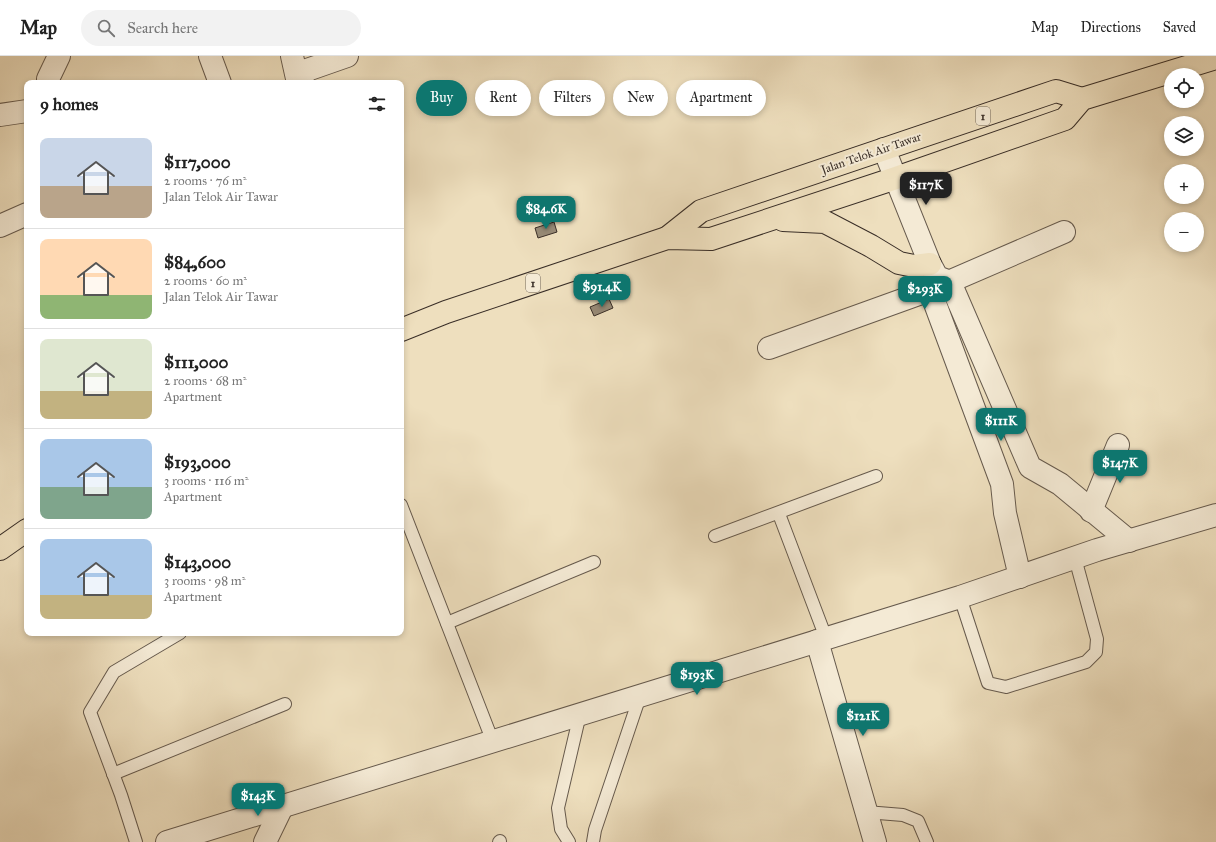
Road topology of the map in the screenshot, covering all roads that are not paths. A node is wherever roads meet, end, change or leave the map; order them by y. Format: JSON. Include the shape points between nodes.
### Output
{"nodes":[{"id":1,"x":59,"y":56,"type":"edge"},
{"id":2,"x":210,"y":56,"type":"edge"},
{"id":3,"x":292,"y":56,"type":"edge"},
{"id":4,"x":347,"y":56,"type":"edge"},
{"id":5,"x":1216,"y":58,"type":"edge"},
{"id":6,"x":48,"y":80,"type":"edge"},
{"id":7,"x":219,"y":80,"type":"edge"},
{"id":8,"x":297,"y":80,"type":"edge"},
{"id":9,"x":300,"y":80,"type":"edge"},
{"id":10,"x":1082,"y":99,"type":"junction"},
{"id":11,"x":24,"y":111,"type":"edge"},
{"id":12,"x":0,"y":115,"type":"edge"},
{"id":13,"x":884,"y":149,"type":"junction"},
{"id":14,"x":896,"y":178,"type":"junction"},
{"id":15,"x":24,"y":215,"type":"edge"},
{"id":16,"x":769,"y":219,"type":"junction"},
{"id":17,"x":0,"y":226,"type":"edge"},
{"id":18,"x":1064,"y":232,"type":"dead end"},
{"id":19,"x":667,"y":238,"type":"junction"},
{"id":20,"x":937,"y":278,"type":"junction"},
{"id":21,"x":404,"y":329,"type":"edge"},
{"id":22,"x":769,"y":348,"type":"dead end"},
{"id":23,"x":1118,"y":444,"type":"dead end"},
{"id":24,"x":1030,"y":467,"type":"junction"},
{"id":25,"x":876,"y":476,"type":"dead end"},
{"id":26,"x":1002,"y":484,"type":"junction"},
{"id":27,"x":1091,"y":511,"type":"junction"},
{"id":28,"x":404,"y":513,"type":"edge"},
{"id":29,"x":779,"y":514,"type":"junction"},
{"id":30,"x":1216,"y":515,"type":"edge"},
{"id":31,"x":24,"y":532,"type":"edge"},
{"id":32,"x":715,"y":536,"type":"dead end"},
{"id":33,"x":1129,"y":542,"type":"junction"},
{"id":34,"x":0,"y":549,"type":"edge"},
{"id":35,"x":1075,"y":558,"type":"junction"},
{"id":36,"x":594,"y":562,"type":"dead end"},
{"id":37,"x":1020,"y":576,"type":"junction"},
{"id":38,"x":960,"y":597,"type":"junction"},
{"id":39,"x":447,"y":623,"type":"junction"},
{"id":40,"x":175,"y":636,"type":"edge"},
{"id":41,"x":822,"y":640,"type":"junction"},
{"id":42,"x":640,"y":696,"type":"junction"},
{"id":43,"x":285,"y":704,"type":"dead end"},
{"id":44,"x":580,"y":714,"type":"junction"},
{"id":45,"x":493,"y":742,"type":"junction"},
{"id":46,"x":113,"y":774,"type":"junction"},
{"id":47,"x":282,"y":807,"type":"junction"},
{"id":48,"x":866,"y":812,"type":"junction"},
{"id":49,"x":136,"y":842,"type":"edge"},
{"id":50,"x":167,"y":842,"type":"edge"},
{"id":51,"x":264,"y":842,"type":"edge"},
{"id":52,"x":569,"y":842,"type":"edge"},
{"id":53,"x":593,"y":842,"type":"edge"},
{"id":54,"x":875,"y":842,"type":"edge"},
{"id":55,"x":927,"y":842,"type":"edge"}],
"edges":[{"from":1,"to":6,"type":"street"},
{"from":2,"to":7,"type":"street"},
{"from":3,"to":8,"type":"street"},
{"from":4,"to":9,"type":"street","via":[[307,70]]},
{"from":5,"to":10,"type":"main road"},
{"from":10,"to":13,"type":"main road","name":"Jalan Telok Air Tawar","number":"1","via":[[1056,91]]},
{"from":10,"to":14,"type":"main road","name":"Jalan Telok Air Tawar","number":"1","via":[[1065,119]]},
{"from":11,"to":12,"type":"street"},
{"from":13,"to":14,"type":"street"},
{"from":13,"to":19,"type":"main road","name":"Jalan Telok Air Tawar","number":"1","via":[[701,211]]},
{"from":14,"to":16,"type":"main road","name":"Jalan Telok Air Tawar","number":"1"},
{"from":14,"to":20,"type":"street"},
{"from":15,"to":17,"type":"street"},
{"from":16,"to":19,"type":"main road","name":"Jalan Telok Air Tawar","number":"1","via":[[711,239]]},
{"from":16,"to":20,"type":"main road","via":[[825,222],[899,263],[914,266]]},
{"from":18,"to":20,"type":"street"},
{"from":19,"to":21,"type":"main road","name":"Jalan Telok Air Tawar","number":"1","via":[[446,312]]},
{"from":20,"to":22,"type":"street"},
{"from":20,"to":24,"type":"street"},
{"from":20,"to":26,"type":"street"},
{"from":23,"to":27,"type":"street"},
{"from":24,"to":26,"type":"street","via":[[1016,470]]},
{"from":24,"to":27,"type":"street","via":[[1060,484]]},
{"from":25,"to":29,"type":"lane"},
{"from":26,"to":37,"type":"street","via":[[1005,513]]},
{"from":27,"to":33,"type":"street"},
{"from":28,"to":39,"type":"lane"},
{"from":29,"to":32,"type":"lane"},
{"from":29,"to":41,"type":"lane"},
{"from":30,"to":33,"type":"street"},
{"from":31,"to":34,"type":"main road"},
{"from":33,"to":35,"type":"street"},
{"from":35,"to":37,"type":"street"},
{"from":35,"to":38,"type":"lane","via":[[1097,639],[1096,652],[1086,662],[1006,687],[988,683]]},
{"from":36,"to":39,"type":"lane"},
{"from":37,"to":38,"type":"street"},
{"from":38,"to":41,"type":"street"},
{"from":39,"to":45,"type":"lane"},
{"from":40,"to":46,"type":"lane","via":[[114,672],[90,712]]},
{"from":41,"to":42,"type":"street"},
{"from":41,"to":48,"type":"street"},
{"from":42,"to":44,"type":"street"},
{"from":42,"to":53,"type":"lane"},
{"from":43,"to":46,"type":"lane"},
{"from":44,"to":45,"type":"street"},
{"from":44,"to":52,"type":"lane","via":[[558,808],[561,829]]},
{"from":45,"to":47,"type":"street"},
{"from":46,"to":49,"type":"lane"},
{"from":47,"to":50,"type":"street"},
{"from":47,"to":51,"type":"street"},
{"from":48,"to":54,"type":"street"},
{"from":48,"to":55,"type":"lane","via":[[902,815],[918,820]]}]}
